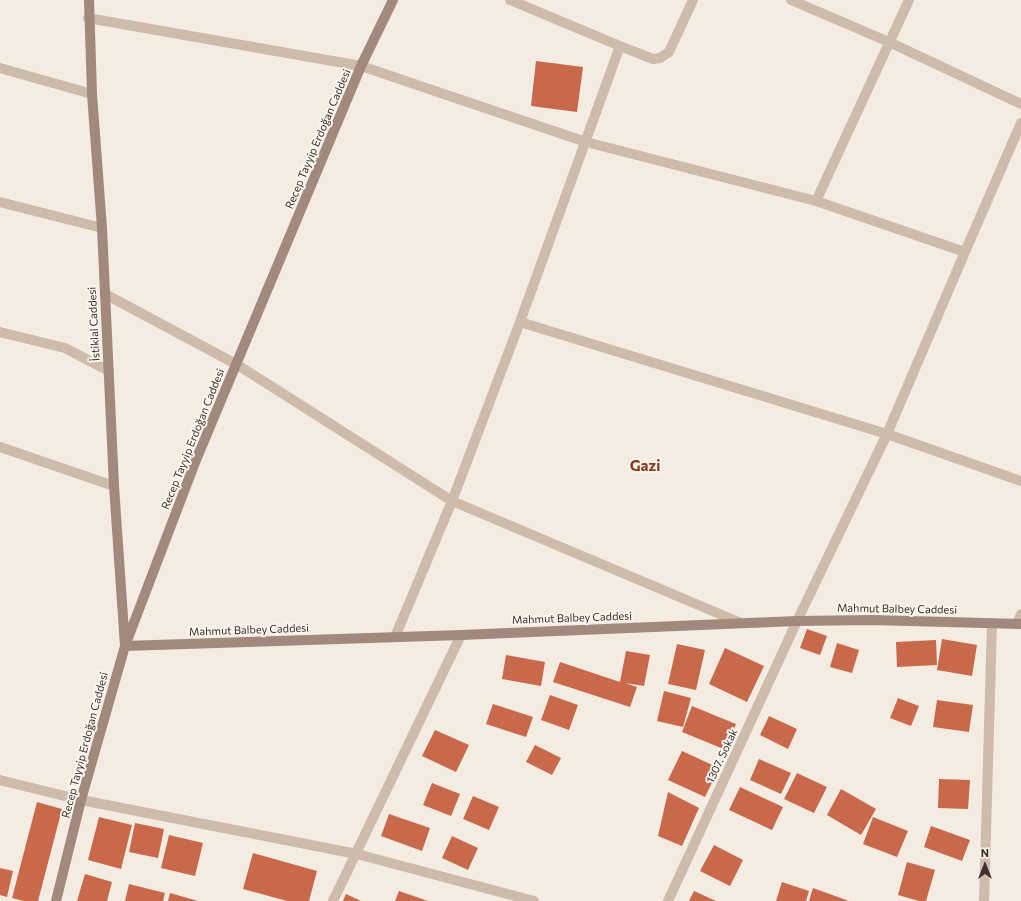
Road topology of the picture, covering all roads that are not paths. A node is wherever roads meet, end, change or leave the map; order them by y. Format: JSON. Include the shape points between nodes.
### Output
{"nodes":[{"id":1,"x":89,"y":0,"type":"edge"},
{"id":2,"x":393,"y":0,"type":"edge"},
{"id":3,"x":510,"y":0,"type":"edge"},
{"id":4,"x":693,"y":0,"type":"edge"},
{"id":5,"x":791,"y":0,"type":"edge"},
{"id":6,"x":909,"y":0,"type":"edge"},
{"id":7,"x":88,"y":18,"type":"junction"},
{"id":8,"x":889,"y":42,"type":"junction"},
{"id":9,"x":620,"y":46,"type":"junction"},
{"id":10,"x":361,"y":66,"type":"junction"},
{"id":11,"x":0,"y":68,"type":"edge"},
{"id":12,"x":92,"y":94,"type":"junction"},
{"id":13,"x":1021,"y":104,"type":"edge"},
{"id":14,"x":1021,"y":123,"type":"edge"},
{"id":15,"x":586,"y":142,"type":"junction"},
{"id":16,"x":816,"y":201,"type":"junction"},
{"id":17,"x":0,"y":202,"type":"edge"},
{"id":18,"x":102,"y":228,"type":"junction"},
{"id":19,"x":965,"y":252,"type":"junction"},
{"id":20,"x":105,"y":294,"type":"junction"},
{"id":21,"x":520,"y":322,"type":"junction"},
{"id":22,"x":0,"y":332,"type":"edge"},
{"id":23,"x":236,"y":364,"type":"junction"},
{"id":24,"x":109,"y":372,"type":"junction"},
{"id":25,"x":887,"y":434,"type":"junction"},
{"id":26,"x":0,"y":447,"type":"edge"},
{"id":27,"x":1021,"y":481,"type":"edge"},
{"id":28,"x":114,"y":486,"type":"junction"},
{"id":29,"x":452,"y":501,"type":"junction"},
{"id":30,"x":1020,"y":620,"type":"edge"},
{"id":31,"x":797,"y":621,"type":"junction"},
{"id":32,"x":741,"y":623,"type":"junction"},
{"id":33,"x":992,"y":623,"type":"junction"},
{"id":34,"x":462,"y":635,"type":"junction"},
{"id":35,"x":395,"y":637,"type":"junction"},
{"id":36,"x":125,"y":646,"type":"junction"},
{"id":37,"x":0,"y":780,"type":"edge"},
{"id":38,"x":81,"y":800,"type":"junction"},
{"id":39,"x":357,"y":854,"type":"junction"},
{"id":40,"x":56,"y":901,"type":"edge"},
{"id":41,"x":334,"y":901,"type":"edge"},
{"id":42,"x":534,"y":901,"type":"edge"},
{"id":43,"x":668,"y":901,"type":"edge"},
{"id":44,"x":984,"y":901,"type":"edge"}],
"edges":[{"from":1,"to":7,"type":"street","name":"İstiklal Caddesi"},
{"from":2,"to":10,"type":"street","name":"Recep Tayyip Erdoğan Caddesi"},
{"from":3,"to":9,"type":"street"},
{"from":4,"to":9,"type":"street","via":[[665,56],[653,59]]},
{"from":5,"to":8,"type":"street"},
{"from":6,"to":8,"type":"street"},
{"from":7,"to":10,"type":"street"},
{"from":7,"to":12,"type":"street","name":"İstiklal Caddesi"},
{"from":8,"to":13,"type":"street"},
{"from":8,"to":16,"type":"street"},
{"from":9,"to":15,"type":"street"},
{"from":10,"to":15,"type":"street"},
{"from":10,"to":23,"type":"street","name":"Recep Tayyip Erdoğan Caddesi"},
{"from":11,"to":12,"type":"street"},
{"from":12,"to":18,"type":"street","name":"İstiklal Caddesi"},
{"from":14,"to":19,"type":"street","name":"1307. Sokak"},
{"from":15,"to":16,"type":"street"},
{"from":15,"to":21,"type":"street"},
{"from":16,"to":19,"type":"street"},
{"from":17,"to":18,"type":"street"},
{"from":18,"to":20,"type":"street","name":"İstiklal Caddesi"},
{"from":19,"to":25,"type":"street","name":"1307. Sokak"},
{"from":20,"to":23,"type":"street"},
{"from":20,"to":24,"type":"street","name":"İstiklal Caddesi"},
{"from":21,"to":25,"type":"street"},
{"from":21,"to":29,"type":"street"},
{"from":22,"to":24,"type":"street","via":[[65,348]]},
{"from":23,"to":29,"type":"street"},
{"from":23,"to":36,"type":"street","name":"Recep Tayyip Erdoğan Caddesi","via":[[196,460]]},
{"from":24,"to":28,"type":"street","name":"İstiklal Caddesi"},
{"from":25,"to":27,"type":"street"},
{"from":25,"to":31,"type":"street","name":"1307. Sokak"},
{"from":26,"to":28,"type":"street"},
{"from":28,"to":36,"type":"street","name":"İstiklal Caddesi"},
{"from":29,"to":32,"type":"street"},
{"from":29,"to":35,"type":"street"},
{"from":30,"to":33,"type":"street","name":"Mahmut Balbey Caddesi"},
{"from":31,"to":32,"type":"street","name":"Mahmut Balbey Caddesi"},
{"from":31,"to":33,"type":"street","name":"Mahmut Balbey Caddesi"},
{"from":31,"to":43,"type":"street","name":"1307. Sokak"},
{"from":32,"to":34,"type":"street","name":"Mahmut Balbey Caddesi"},
{"from":33,"to":44,"type":"street"},
{"from":34,"to":35,"type":"street","name":"Mahmut Balbey Caddesi"},
{"from":34,"to":39,"type":"street"},
{"from":35,"to":36,"type":"street","name":"Mahmut Balbey Caddesi"},
{"from":36,"to":38,"type":"street","name":"Recep Tayyip Erdoğan Caddesi"},
{"from":37,"to":38,"type":"street"},
{"from":38,"to":39,"type":"street"},
{"from":38,"to":40,"type":"street","name":"Recep Tayyip Erdoğan Caddesi"},
{"from":39,"to":41,"type":"street"},
{"from":39,"to":42,"type":"street"}]}
